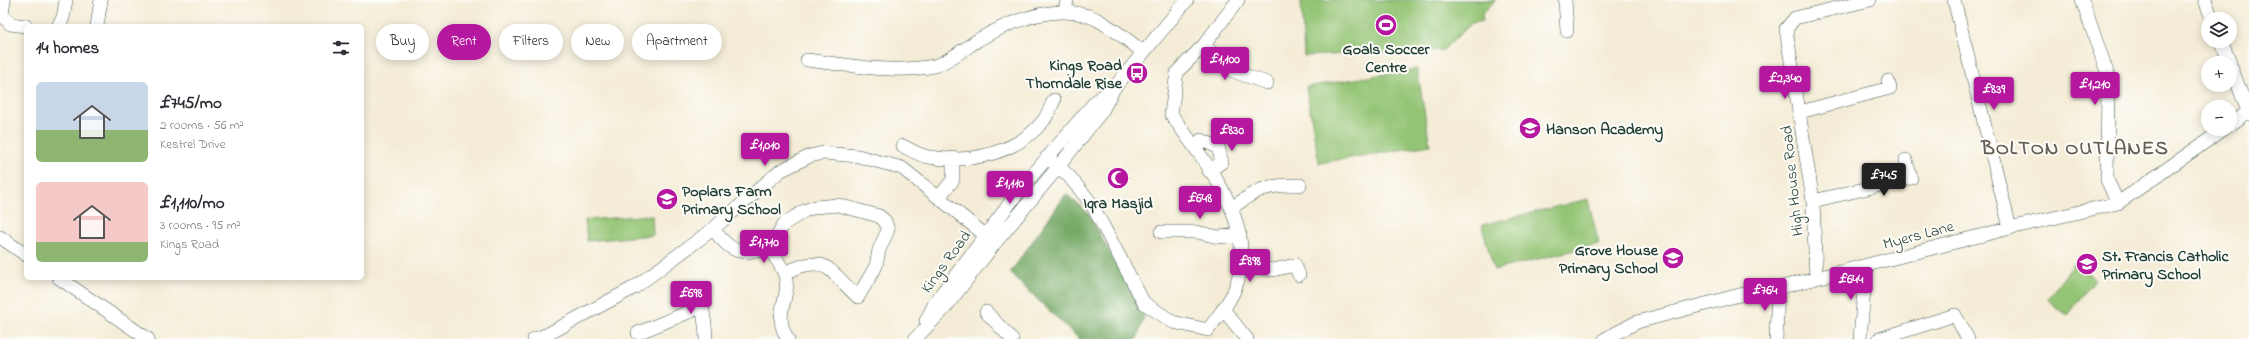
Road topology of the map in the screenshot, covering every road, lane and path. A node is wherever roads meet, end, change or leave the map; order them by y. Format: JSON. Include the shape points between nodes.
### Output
{"nodes":[{"id":1,"x":4,"y":0,"type":"edge"},
{"id":2,"x":66,"y":0,"type":"edge"},
{"id":3,"x":101,"y":0,"type":"edge"},
{"id":4,"x":1187,"y":0,"type":"edge"},
{"id":5,"x":1238,"y":0,"type":"edge"},
{"id":6,"x":1565,"y":0,"type":"edge"},
{"id":7,"x":1870,"y":0,"type":"edge"},
{"id":8,"x":1954,"y":0,"type":"edge"},
{"id":9,"x":2082,"y":0,"type":"edge"},
{"id":10,"x":2205,"y":0,"type":"edge"},
{"id":11,"x":1066,"y":6,"type":"edge"},
{"id":12,"x":2209,"y":12,"type":"edge"},
{"id":13,"x":59,"y":24,"type":"edge"},
{"id":14,"x":97,"y":24,"type":"edge"},
{"id":15,"x":24,"y":26,"type":"edge"},
{"id":16,"x":1566,"y":31,"type":"dead end"},
{"id":17,"x":1204,"y":45,"type":"junction"},
{"id":18,"x":1143,"y":52,"type":"junction"},
{"id":19,"x":807,"y":60,"type":"dead end"},
{"id":20,"x":2237,"y":77,"type":"edge"},
{"id":21,"x":1888,"y":81,"type":"dead end"},
{"id":22,"x":1267,"y":83,"type":"dead end"},
{"id":23,"x":1114,"y":88,"type":"junction"},
{"id":24,"x":2245,"y":91,"type":"edge"},
{"id":25,"x":1054,"y":100,"type":"dead end"},
{"id":26,"x":1800,"y":112,"type":"junction"},
{"id":27,"x":2249,"y":113,"type":"edge"},
{"id":28,"x":2237,"y":120,"type":"edge"},
{"id":29,"x":2214,"y":136,"type":"edge"},
{"id":30,"x":1201,"y":140,"type":"dead end"},
{"id":31,"x":903,"y":146,"type":"dead end"},
{"id":32,"x":1047,"y":157,"type":"junction"},
{"id":33,"x":953,"y":158,"type":"junction"},
{"id":34,"x":1906,"y":160,"type":"dead end"},
{"id":35,"x":1059,"y":166,"type":"junction"},
{"id":36,"x":1210,"y":171,"type":"junction"},
{"id":37,"x":1300,"y":185,"type":"dead end"},
{"id":38,"x":939,"y":197,"type":"junction"},
{"id":39,"x":1813,"y":201,"type":"junction"},
{"id":40,"x":2118,"y":203,"type":"junction"},
{"id":41,"x":1232,"y":208,"type":"junction"},
{"id":42,"x":2010,"y":228,"type":"junction"},
{"id":43,"x":713,"y":229,"type":"junction"},
{"id":44,"x":1160,"y":232,"type":"dead end"},
{"id":45,"x":1240,"y":235,"type":"junction"},
{"id":46,"x":0,"y":237,"type":"edge"},
{"id":47,"x":990,"y":239,"type":"junction"},
{"id":48,"x":769,"y":249,"type":"junction"},
{"id":49,"x":24,"y":254,"type":"edge"},
{"id":50,"x":1241,"y":264,"type":"junction"},
{"id":51,"x":1866,"y":265,"type":"junction"},
{"id":52,"x":785,"y":273,"type":"junction"},
{"id":53,"x":1299,"y":275,"type":"dead end"},
{"id":54,"x":1816,"y":278,"type":"junction"},
{"id":55,"x":62,"y":280,"type":"edge"},
{"id":56,"x":1778,"y":288,"type":"junction"},
{"id":57,"x":701,"y":290,"type":"dead end"},
{"id":58,"x":701,"y":307,"type":"junction"},
{"id":59,"x":1223,"y":309,"type":"junction"},
{"id":60,"x":986,"y":312,"type":"dead end"},
{"id":61,"x":638,"y":333,"type":"dead end"},
{"id":62,"x":785,"y":335,"type":"edge"},
{"id":63,"x":918,"y":335,"type":"edge"},
{"id":64,"x":551,"y":337,"type":"edge"},
{"id":65,"x":148,"y":339,"type":"edge"},
{"id":66,"x":534,"y":339,"type":"edge"},
{"id":67,"x":706,"y":339,"type":"edge"},
{"id":68,"x":1012,"y":339,"type":"edge"},
{"id":69,"x":1247,"y":339,"type":"edge"},
{"id":70,"x":1605,"y":339,"type":"edge"},
{"id":71,"x":1776,"y":339,"type":"edge"},
{"id":72,"x":1860,"y":339,"type":"edge"},
{"id":73,"x":1879,"y":339,"type":"edge"},
{"id":74,"x":1968,"y":339,"type":"edge"}],
"edges":[{"from":1,"to":15,"type":"street","via":[[2,14],[10,24]]},
{"from":2,"to":13,"type":"street"},
{"from":3,"to":14,"type":"street"},
{"from":4,"to":18,"type":"street","name":"Kings Road"},
{"from":5,"to":17,"type":"street"},
{"from":6,"to":16,"type":"street"},
{"from":7,"to":26,"type":"street","name":"High House Road","via":[[1795,18],[1786,30]]},
{"from":8,"to":42,"type":"street"},
{"from":9,"to":40,"type":"street","via":[[2108,75],[2107,180]]},
{"from":10,"to":12,"type":"street"},
{"from":11,"to":18,"type":"street","via":[[1121,34]]},
{"from":11,"to":19,"type":"street","via":[[1002,26],[935,66],[880,69]]},
{"from":17,"to":22,"type":"street","via":[[1230,70]]},
{"from":17,"to":36,"type":"street","via":[[1177,72],[1171,114]]},
{"from":18,"to":23,"type":"street","name":"Kings Road"},
{"from":20,"to":24,"type":"street"},
{"from":21,"to":26,"type":"street","via":[[1890,88]]},
{"from":23,"to":32,"type":"street","name":"Kings Road","via":[[1094,102]]},
{"from":23,"to":35,"type":"street","name":"Kings Road","via":[[1102,111]]},
{"from":24,"to":27,"type":"street"},
{"from":25,"to":33,"type":"street","via":[[1045,119],[1029,135],[1004,150]]},
{"from":26,"to":39,"type":"street","name":"High House Road"},
{"from":27,"to":28,"type":"street"},
{"from":29,"to":40,"type":"street","name":"Myers Lane"},
{"from":30,"to":36,"type":"street","via":[[1218,147],[1222,162]]},
{"from":31,"to":33,"type":"street","via":[[928,157]]},
{"from":32,"to":35,"type":"street"},
{"from":32,"to":47,"type":"street","name":"Kings Road"},
{"from":33,"to":38,"type":"street","via":[[953,180]]},
{"from":34,"to":39,"type":"street","via":[[1911,178]]},
{"from":35,"to":47,"type":"street","name":"Kings Road"},
{"from":35,"to":59,"type":"street","via":[[1091,203],[1144,303],[1173,322],[1208,330]]},
{"from":36,"to":41,"type":"street"},
{"from":37,"to":41,"type":"street","via":[[1277,184],[1251,193]]},
{"from":38,"to":43,"type":"street","via":[[902,168],[858,156],[823,154],[810,156],[780,171]]},
{"from":38,"to":47,"type":"street"},
{"from":39,"to":54,"type":"street","name":"High House Road"},
{"from":40,"to":42,"type":"street","name":"Myers Lane"},
{"from":41,"to":45,"type":"street"},
{"from":42,"to":51,"type":"street","name":"Myers Lane"},
{"from":43,"to":48,"type":"street","via":[[726,246],[736,250],[747,252]]},
{"from":43,"to":64,"type":"street","via":[[635,287]]},
{"from":44,"to":45,"type":"street","via":[[1198,232],[1218,237]]},
{"from":45,"to":50,"type":"street"},
{"from":46,"to":49,"type":"street"},
{"from":47,"to":63,"type":"street","name":"Kings Road","via":[[945,308]]},
{"from":48,"to":52,"type":"street"},
{"from":48,"to":52,"type":"street","via":[[784,224],[815,207],[838,205],[879,216],[885,221],[888,230],[879,250],[876,266],[858,297],[819,263],[803,264]]},
{"from":50,"to":53,"type":"street","via":[[1273,270],[1295,265]]},
{"from":50,"to":59,"type":"street","via":[[1237,284]]},
{"from":51,"to":54,"type":"street","name":"Myers Lane"},
{"from":51,"to":72,"type":"street"},
{"from":52,"to":62,"type":"street","via":[[786,289],[780,314]]},
{"from":54,"to":56,"type":"street","name":"Myers Lane"},
{"from":55,"to":65,"type":"street"},
{"from":56,"to":70,"type":"street","name":"Myers Lane","via":[[1751,292],[1638,322]]},
{"from":56,"to":71,"type":"street"},
{"from":57,"to":58,"type":"street"},
{"from":58,"to":61,"type":"street"},
{"from":58,"to":67,"type":"street","via":[[706,318]]},
{"from":59,"to":69,"type":"street"},
{"from":60,"to":68,"type":"street"},
{"from":64,"to":66,"type":"street"},
{"from":73,"to":74,"type":"street","via":[[1955,315]]}]}
